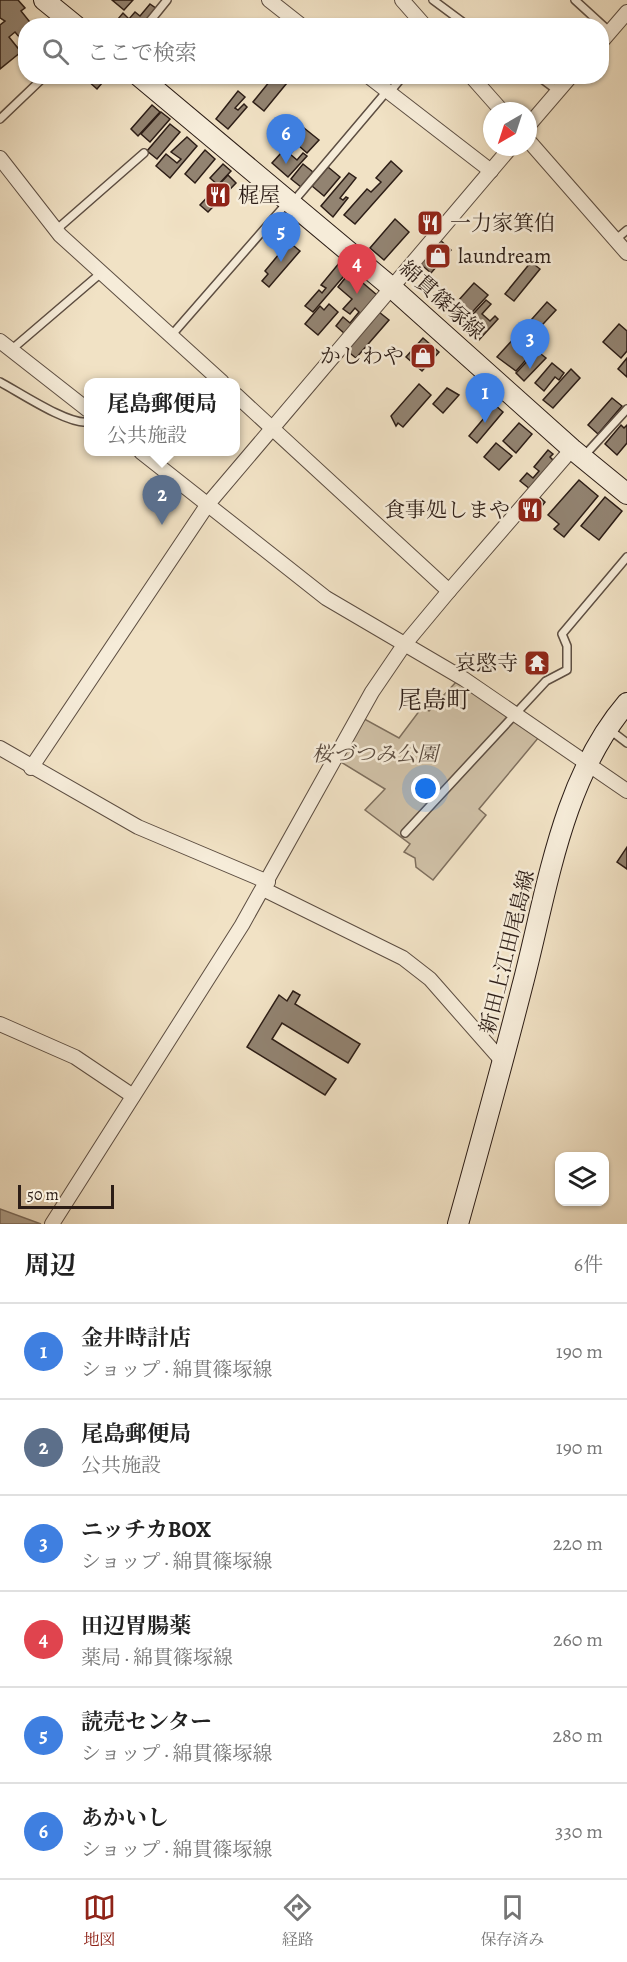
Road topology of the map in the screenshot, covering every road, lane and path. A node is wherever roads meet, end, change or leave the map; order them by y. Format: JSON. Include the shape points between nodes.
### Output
{"nodes":[{"id":1,"x":44,"y":0,"type":"edge"},
{"id":2,"x":167,"y":0,"type":"edge"},
{"id":3,"x":269,"y":0,"type":"edge"},
{"id":4,"x":435,"y":0,"type":"edge"},
{"id":5,"x":575,"y":0,"type":"edge"},
{"id":6,"x":404,"y":1,"type":"edge"},
{"id":7,"x":627,"y":12,"type":"edge"},
{"id":8,"x":66,"y":18,"type":"edge"},
{"id":9,"x":152,"y":18,"type":"edge"},
{"id":10,"x":292,"y":18,"type":"edge"},
{"id":11,"x":418,"y":18,"type":"edge"},
{"id":12,"x":458,"y":18,"type":"edge"},
{"id":13,"x":590,"y":18,"type":"edge"},
{"id":14,"x":609,"y":33,"type":"edge"},
{"id":15,"x":37,"y":84,"type":"edge"},
{"id":16,"x":149,"y":84,"type":"edge"},
{"id":17,"x":378,"y":84,"type":"edge"},
{"id":18,"x":396,"y":84,"type":"edge"},
{"id":19,"x":478,"y":84,"type":"edge"},
{"id":20,"x":549,"y":84,"type":"edge"},
{"id":21,"x":564,"y":84,"type":"edge"},
{"id":22,"x":558,"y":91,"type":"junction"},
{"id":23,"x":388,"y":92,"type":"junction"},
{"id":24,"x":494,"y":102,"type":"edge"},
{"id":25,"x":537,"y":116,"type":"edge"},
{"id":26,"x":0,"y":119,"type":"edge"},
{"id":27,"x":537,"y":150,"type":"edge"},
{"id":28,"x":144,"y":153,"type":"dead end"},
{"id":29,"x":504,"y":156,"type":"edge"},
{"id":30,"x":0,"y":158,"type":"edge"},
{"id":31,"x":491,"y":171,"type":"junction"},
{"id":32,"x":290,"y":202,"type":"junction"},
{"id":33,"x":56,"y":230,"type":"junction"},
{"id":34,"x":627,"y":230,"type":"edge"},
{"id":35,"x":615,"y":240,"type":"junction"},
{"id":36,"x":627,"y":253,"type":"edge"},
{"id":37,"x":101,"y":273,"type":"junction"},
{"id":38,"x":391,"y":287,"type":"junction"},
{"id":39,"x":170,"y":337,"type":"junction"},
{"id":40,"x":6,"y":345,"type":"edge"},
{"id":41,"x":217,"y":378,"type":"edge"},
{"id":42,"x":0,"y":382,"type":"edge"},
{"id":43,"x":240,"y":399,"type":"edge"},
{"id":44,"x":84,"y":407,"type":"edge"},
{"id":45,"x":627,"y":409,"type":"edge"},
{"id":46,"x":84,"y":422,"type":"edge"},
{"id":47,"x":272,"y":427,"type":"junction"},
{"id":48,"x":578,"y":453,"type":"junction"},
{"id":49,"x":146,"y":456,"type":"edge"},
{"id":50,"x":626,"y":492,"type":"edge"},
{"id":51,"x":208,"y":504,"type":"junction"},
{"id":52,"x":627,"y":557,"type":"edge"},
{"id":53,"x":448,"y":591,"type":"junction"},
{"id":54,"x":405,"y":645,"type":"junction"},
{"id":55,"x":627,"y":703,"type":"edge"},
{"id":56,"x":515,"y":715,"type":"junction"},
{"id":57,"x":608,"y":729,"type":"junction"},
{"id":58,"x":627,"y":743,"type":"edge"},
{"id":59,"x":0,"y":748,"type":"edge"},
{"id":60,"x":588,"y":765,"type":"junction"},
{"id":61,"x":31,"y":768,"type":"junction"},
{"id":62,"x":627,"y":791,"type":"edge"},
{"id":63,"x":405,"y":834,"type":"dead end"},
{"id":64,"x":266,"y":885,"type":"junction"},
{"id":65,"x":0,"y":1024,"type":"edge"},
{"id":66,"x":503,"y":1062,"type":"junction"},
{"id":67,"x":133,"y":1096,"type":"junction"},
{"id":68,"x":56,"y":1218,"type":"edge"},
{"id":69,"x":458,"y":1224,"type":"edge"}],
"edges":[{"from":1,"to":8,"type":"main road"},
{"from":2,"to":9,"type":"lane"},
{"from":3,"to":10,"type":"street"},
{"from":4,"to":12,"type":"lane"},
{"from":5,"to":13,"type":"lane"},
{"from":6,"to":11,"type":"street"},
{"from":7,"to":14,"type":"street"},
{"from":15,"to":26,"type":"lane"},
{"from":16,"to":32,"type":"main road","name":"綿貫篠塚線"},
{"from":17,"to":23,"type":"street"},
{"from":18,"to":23,"type":"lane"},
{"from":19,"to":24,"type":"street"},
{"from":20,"to":22,"type":"lane"},
{"from":21,"to":22,"type":"street"},
{"from":22,"to":25,"type":"street"},
{"from":23,"to":31,"type":"street"},
{"from":23,"to":32,"type":"lane"},
{"from":27,"to":35,"type":"street"},
{"from":28,"to":33,"type":"lane"},
{"from":29,"to":31,"type":"street"},
{"from":30,"to":33,"type":"street"},
{"from":31,"to":38,"type":"street"},
{"from":32,"to":38,"type":"main road","name":"綿貫篠塚線"},
{"from":32,"to":39,"type":"lane"},
{"from":33,"to":37,"type":"street"},
{"from":34,"to":35,"type":"lane"},
{"from":35,"to":36,"type":"street"},
{"from":37,"to":39,"type":"street"},
{"from":37,"to":40,"type":"lane"},
{"from":38,"to":47,"type":"street"},
{"from":38,"to":48,"type":"main road","name":"綿貫篠塚線"},
{"from":39,"to":41,"type":"street"},
{"from":40,"to":44,"type":"street"},
{"from":42,"to":46,"type":"lane"},
{"from":43,"to":47,"type":"street"},
{"from":45,"to":48,"type":"lane"},
{"from":47,"to":51,"type":"street"},
{"from":47,"to":53,"type":"street"},
{"from":48,"to":50,"type":"main road","name":"綿貫篠塚線"},
{"from":48,"to":53,"type":"street"},
{"from":49,"to":51,"type":"street"},
{"from":51,"to":54,"type":"street","via":[[326,598]]},
{"from":51,"to":61,"type":"street"},
{"from":52,"to":56,"type":"lane","via":[[562,634],[567,646],[567,670],[546,681]]},
{"from":53,"to":54,"type":"street"},
{"from":54,"to":56,"type":"street"},
{"from":54,"to":64,"type":"street","via":[[372,692]]},
{"from":55,"to":57,"type":"main road","name":"新田上江田尾島線"},
{"from":56,"to":60,"type":"street"},
{"from":56,"to":63,"type":"lane"},
{"from":57,"to":58,"type":"lane"},
{"from":57,"to":60,"type":"main road","name":"新田上江田尾島線"},
{"from":59,"to":61,"type":"street"},
{"from":60,"to":62,"type":"street"},
{"from":60,"to":66,"type":"main road","name":"新田上江田尾島線","via":[[567,814]]},
{"from":61,"to":64,"type":"street","via":[[138,826]]},
{"from":64,"to":66,"type":"street","via":[[403,958],[430,979]]},
{"from":64,"to":67,"type":"street"},
{"from":65,"to":67,"type":"street","via":[[75,1057]]},
{"from":66,"to":69,"type":"main road","name":"新田上江田尾島線"},
{"from":67,"to":68,"type":"street"}]}
